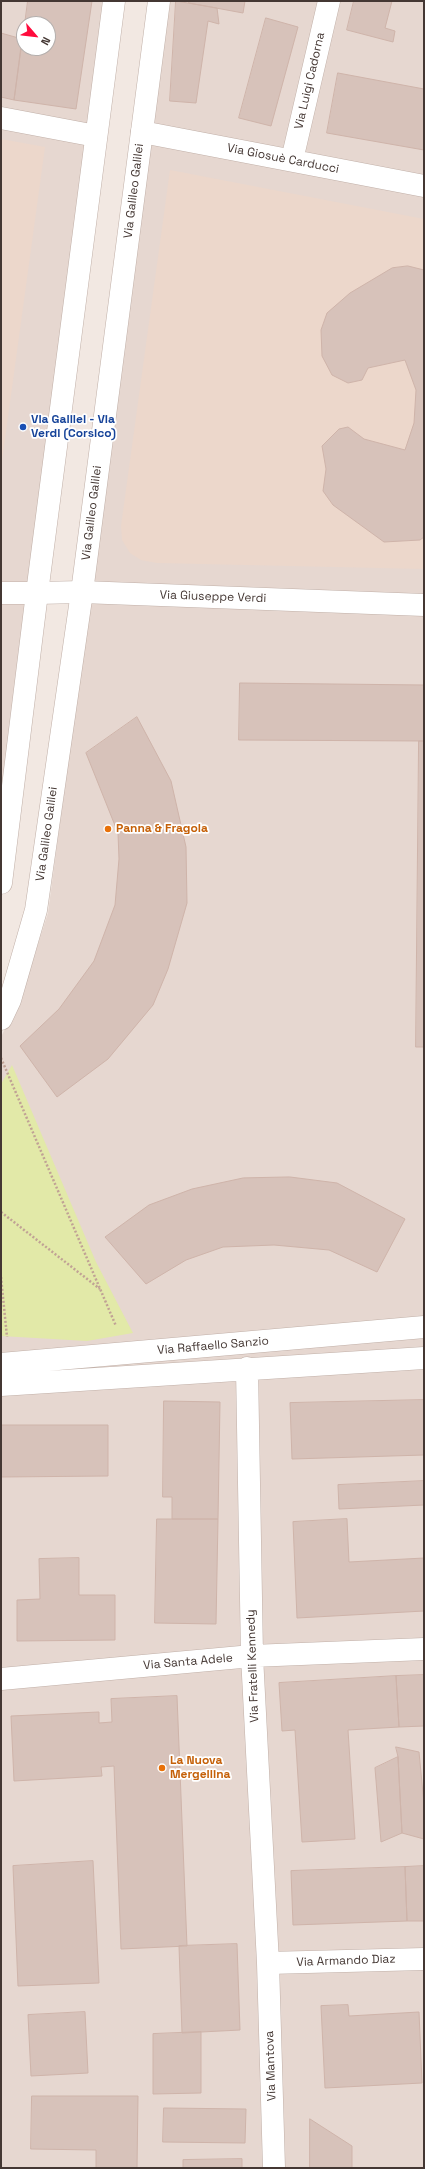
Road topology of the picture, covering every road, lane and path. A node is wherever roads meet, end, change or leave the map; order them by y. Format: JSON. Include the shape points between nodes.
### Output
{"nodes":[{"id":1,"x":114,"y":1,"type":"edge"},
{"id":2,"x":158,"y":1,"type":"edge"},
{"id":3,"x":329,"y":1,"type":"edge"},
{"id":4,"x":1,"y":118,"type":"edge"},
{"id":5,"x":142,"y":132,"type":"junction"},
{"id":6,"x":96,"y":136,"type":"junction"},
{"id":7,"x":292,"y":160,"type":"junction"},
{"id":8,"x":424,"y":186,"type":"edge"},
{"id":9,"x":82,"y":592,"type":"junction"},
{"id":10,"x":1,"y":593,"type":"edge"},
{"id":11,"x":37,"y":593,"type":"junction"},
{"id":12,"x":424,"y":605,"type":"edge"},
{"id":13,"x":1,"y":884,"type":"edge"},
{"id":14,"x":1,"y":1019,"type":"edge"},
{"id":15,"x":1,"y":1058,"type":"edge"},
{"id":16,"x":1,"y":1212,"type":"edge"},
{"id":17,"x":1,"y":1277,"type":"edge"},
{"id":18,"x":101,"y":1289,"type":"junction"},
{"id":19,"x":424,"y":1327,"type":"edge"},
{"id":20,"x":128,"y":1353,"type":"junction"},
{"id":21,"x":424,"y":1358,"type":"edge"},
{"id":22,"x":5,"y":1364,"type":"edge"},
{"id":23,"x":247,"y":1368,"type":"junction"},
{"id":24,"x":1,"y":1385,"type":"edge"},
{"id":25,"x":424,"y":1649,"type":"edge"},
{"id":26,"x":252,"y":1656,"type":"junction"},
{"id":27,"x":1,"y":1679,"type":"edge"},
{"id":28,"x":424,"y":1959,"type":"edge"},
{"id":29,"x":268,"y":1963,"type":"junction"},
{"id":30,"x":274,"y":2168,"type":"edge"}],
"edges":[{"from":1,"to":6,"type":"street"},
{"from":2,"to":5,"type":"street","name":"Via Galileo Galilei"},
{"from":3,"to":7,"type":"street","name":"Via Luigi Cadorna"},
{"from":4,"to":6,"type":"street"},
{"from":5,"to":7,"type":"street","name":"Via Giosuè Carducci"},
{"from":5,"to":9,"type":"street","name":"Via Galileo Galilei"},
{"from":6,"to":11,"type":"street"},
{"from":7,"to":8,"type":"street","name":"Via Giosuè Carducci"},
{"from":9,"to":11,"type":"street","name":"Via Giuseppe Verdi"},
{"from":9,"to":12,"type":"street","name":"Via Giuseppe Verdi"},
{"from":9,"to":14,"type":"street","name":"Via Galileo Galilei","via":[[36,910],[10,1000]]},
{"from":10,"to":11,"type":"street","name":"Via Giuseppe Verdi"},
{"from":11,"to":13,"type":"street"},
{"from":15,"to":18,"type":"path"},
{"from":16,"to":18,"type":"path"},
{"from":17,"to":22,"type":"path"},
{"from":18,"to":20,"type":"path"},
{"from":19,"to":20,"type":"street","name":"Via Raffaello Sanzio"},
{"from":20,"to":22,"type":"street","name":"Via Raffaello Sanzio"},
{"from":21,"to":23,"type":"street","name":"Via Raffaello Sanzio"},
{"from":23,"to":24,"type":"street","name":"Via Raffaello Sanzio"},
{"from":23,"to":26,"type":"street","name":"Via Fratelli Kennedy"},
{"from":25,"to":26,"type":"street","name":"Via Santa Adele"},
{"from":26,"to":27,"type":"street","name":"Via Santa Adele"},
{"from":26,"to":29,"type":"street","name":"Via Fratelli Kennedy"},
{"from":28,"to":29,"type":"street","name":"Via Armando Diaz"},
{"from":29,"to":30,"type":"street","name":"Via Mantova"}]}
